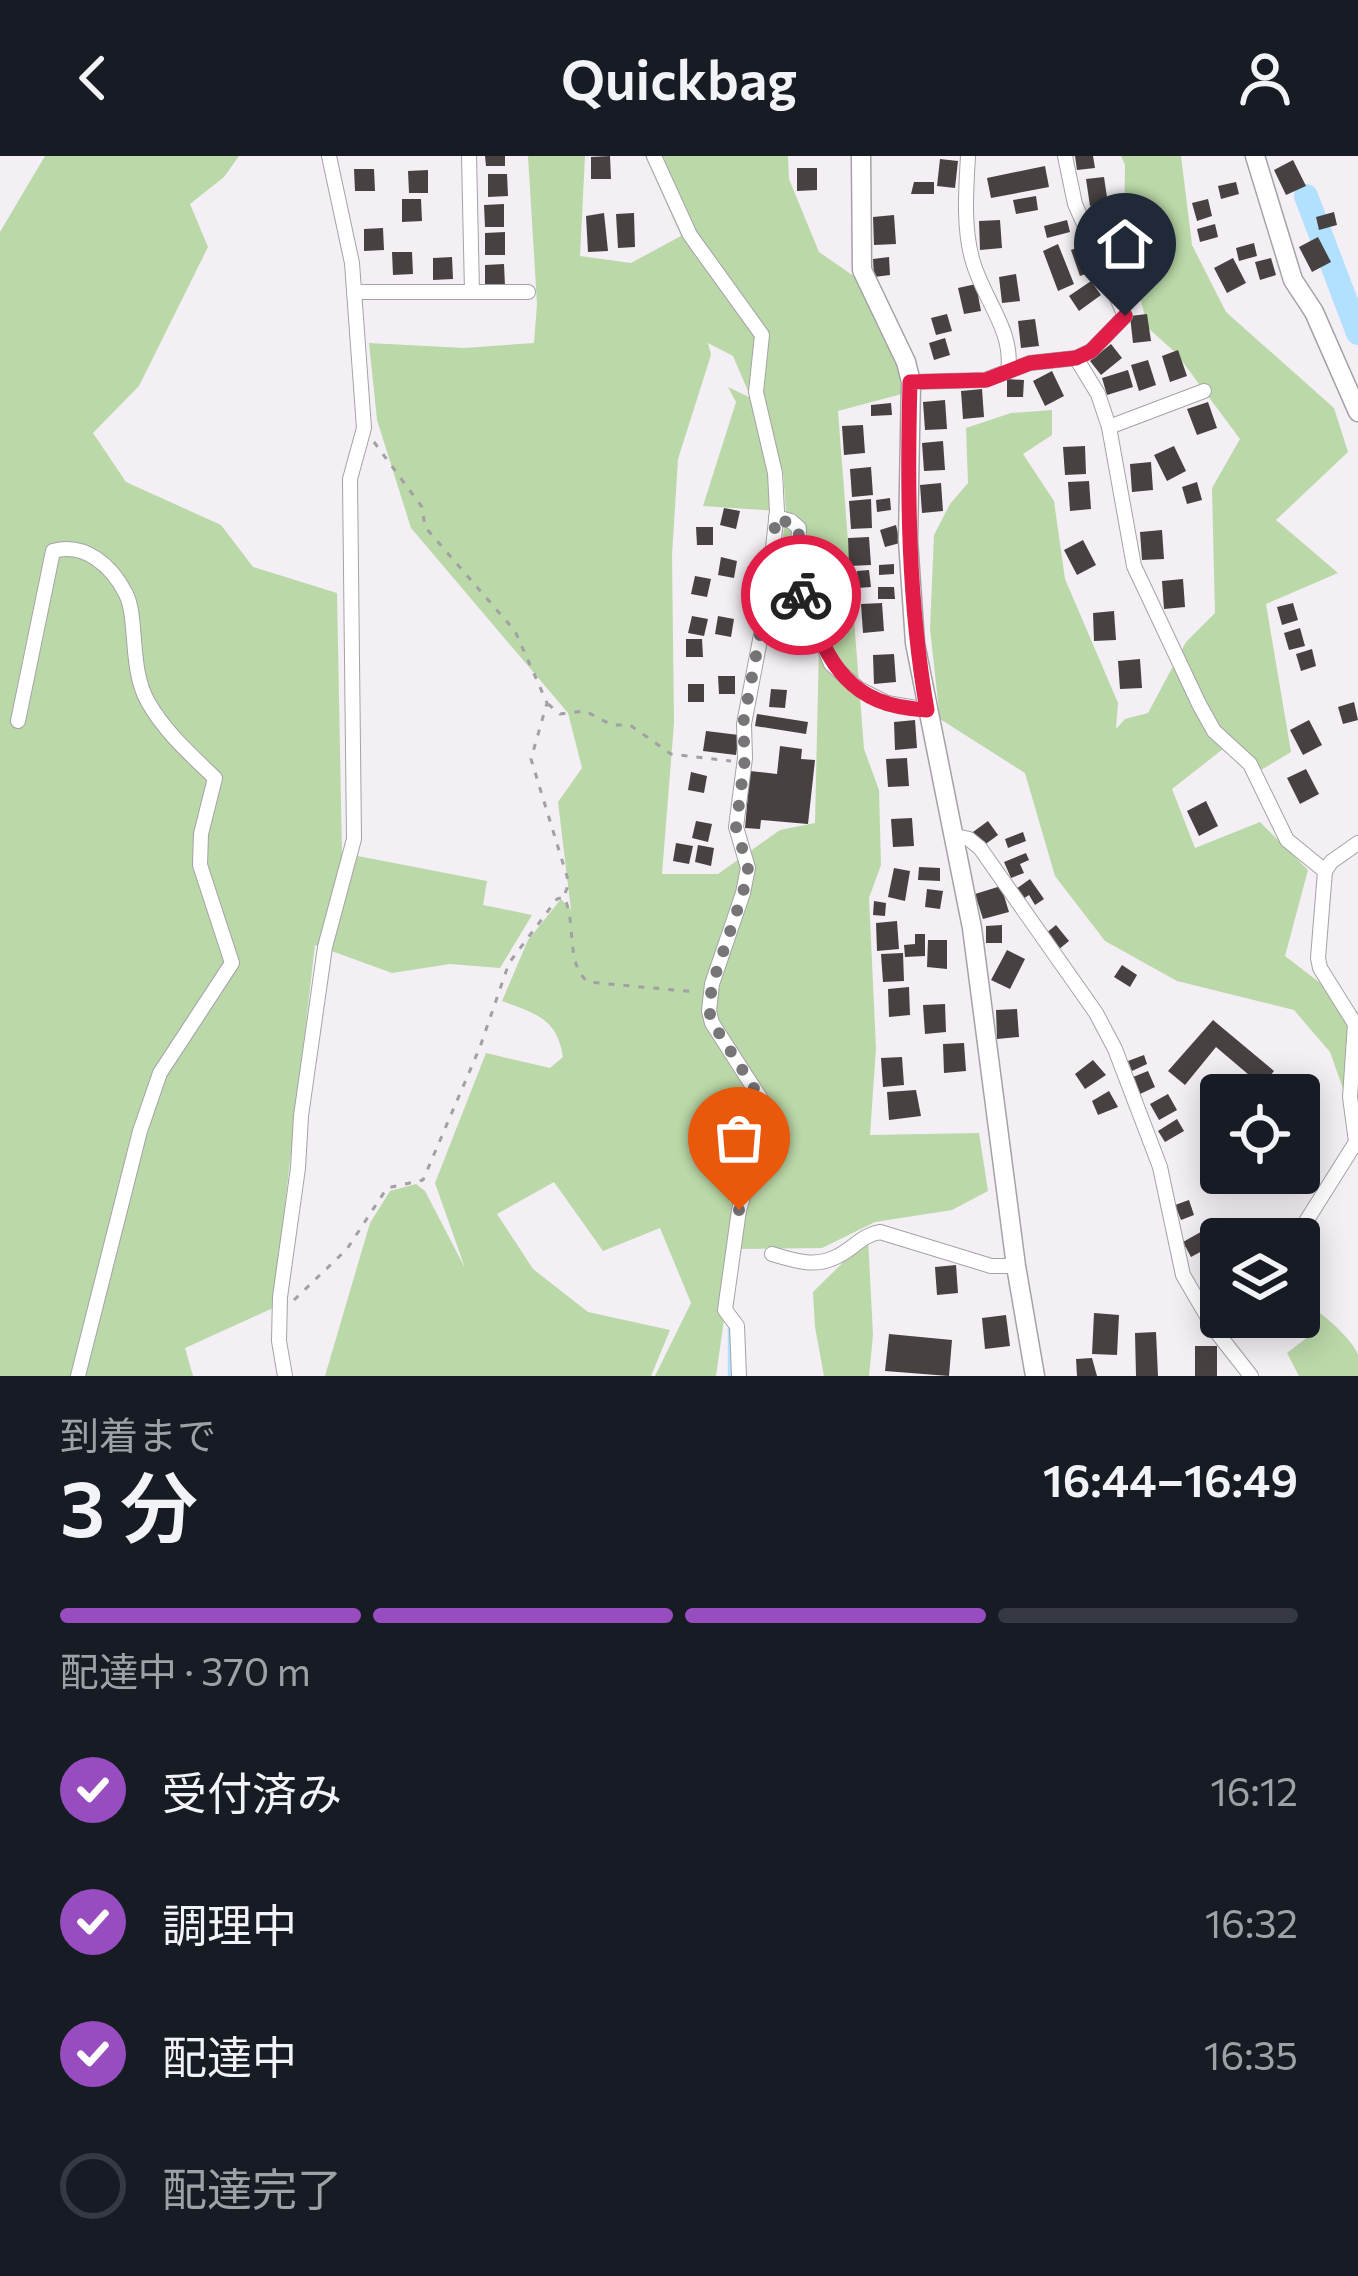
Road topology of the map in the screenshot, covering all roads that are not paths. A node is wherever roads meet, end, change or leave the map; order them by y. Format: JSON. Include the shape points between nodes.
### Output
{"nodes":[{"id":1,"x":329,"y":156,"type":"edge"},
{"id":2,"x":469,"y":156,"type":"edge"},
{"id":3,"x":654,"y":156,"type":"edge"},
{"id":4,"x":861,"y":156,"type":"edge"},
{"id":5,"x":968,"y":156,"type":"edge"},
{"id":6,"x":1065,"y":156,"type":"edge"},
{"id":7,"x":1255,"y":156,"type":"edge"},
{"id":8,"x":354,"y":292,"type":"junction"},
{"id":9,"x":472,"y":292,"type":"junction"},
{"id":10,"x":529,"y":292,"type":"dead end"},
{"id":11,"x":1076,"y":358,"type":"junction"},
{"id":12,"x":1008,"y":371,"type":"junction"},
{"id":13,"x":910,"y":382,"type":"junction"},
{"id":14,"x":1204,"y":391,"type":"dead end"},
{"id":15,"x":1358,"y":412,"type":"edge"},
{"id":16,"x":1109,"y":427,"type":"junction"},
{"id":17,"x":776,"y":517,"type":"junction"},
{"id":18,"x":927,"y":710,"type":"junction"},
{"id":19,"x":19,"y":721,"type":"dead end"},
{"id":20,"x":952,"y":835,"type":"junction"},
{"id":21,"x":1358,"y":843,"type":"edge"},
{"id":22,"x":1325,"y":871,"type":"junction"},
{"id":23,"x":1308,"y":1218,"type":"edge"},
{"id":24,"x":772,"y":1254,"type":"dead end"},
{"id":25,"x":1016,"y":1266,"type":"junction"},
{"id":26,"x":1200,"y":1304,"type":"edge"},
{"id":27,"x":1221,"y":1338,"type":"edge"},
{"id":28,"x":78,"y":1376,"type":"edge"},
{"id":29,"x":285,"y":1376,"type":"edge"},
{"id":30,"x":739,"y":1376,"type":"edge"},
{"id":31,"x":1035,"y":1376,"type":"edge"},
{"id":32,"x":1251,"y":1376,"type":"edge"}],
"edges":[{"from":1,"to":8,"type":"street"},
{"from":2,"to":9,"type":"street"},
{"from":3,"to":17,"type":"street","via":[[690,235],[762,335],[756,392]]},
{"from":4,"to":13,"type":"street","via":[[862,270]]},
{"from":5,"to":12,"type":"street","via":[[972,262],[1011,350]]},
{"from":6,"to":11,"type":"street","via":[[1075,204],[1125,316]]},
{"from":7,"to":15,"type":"street","via":[[1293,280]]},
{"from":8,"to":9,"type":"street"},
{"from":8,"to":29,"type":"street","via":[[364,428],[350,479],[354,839],[319,982],[280,1313]]},
{"from":9,"to":10,"type":"street"},
{"from":11,"to":12,"type":"street"},
{"from":11,"to":16,"type":"street"},
{"from":12,"to":13,"type":"street","via":[[986,380]]},
{"from":13,"to":18,"type":"street","via":[[911,593]]},
{"from":14,"to":16,"type":"street"},
{"from":16,"to":22,"type":"street","via":[[1134,566],[1199,704],[1214,731],[1250,764],[1287,840]]},
{"from":17,"to":18,"type":"street","via":[[799,528],[797,582],[831,664],[887,704]]},
{"from":17,"to":30,"type":"street","via":[[743,724],[736,827],[748,868],[711,994],[712,1022],[766,1107],[739,1210],[725,1310],[737,1326]]},
{"from":18,"to":20,"type":"street"},
{"from":19,"to":28,"type":"street","via":[[53,551],[83,551],[128,596],[146,700],[215,778],[200,865],[232,963],[160,1073]]},
{"from":20,"to":25,"type":"street"},
{"from":20,"to":26,"type":"street","via":[[980,848],[1105,1031],[1140,1109],[1183,1275]]},
{"from":21,"to":22,"type":"street"},
{"from":22,"to":23,"type":"street","via":[[1318,958],[1355,1024],[1356,1142]]},
{"from":24,"to":25,"type":"street","via":[[812,1264],[880,1232],[991,1266]]},
{"from":25,"to":31,"type":"street"},
{"from":27,"to":32,"type":"street"}]}
